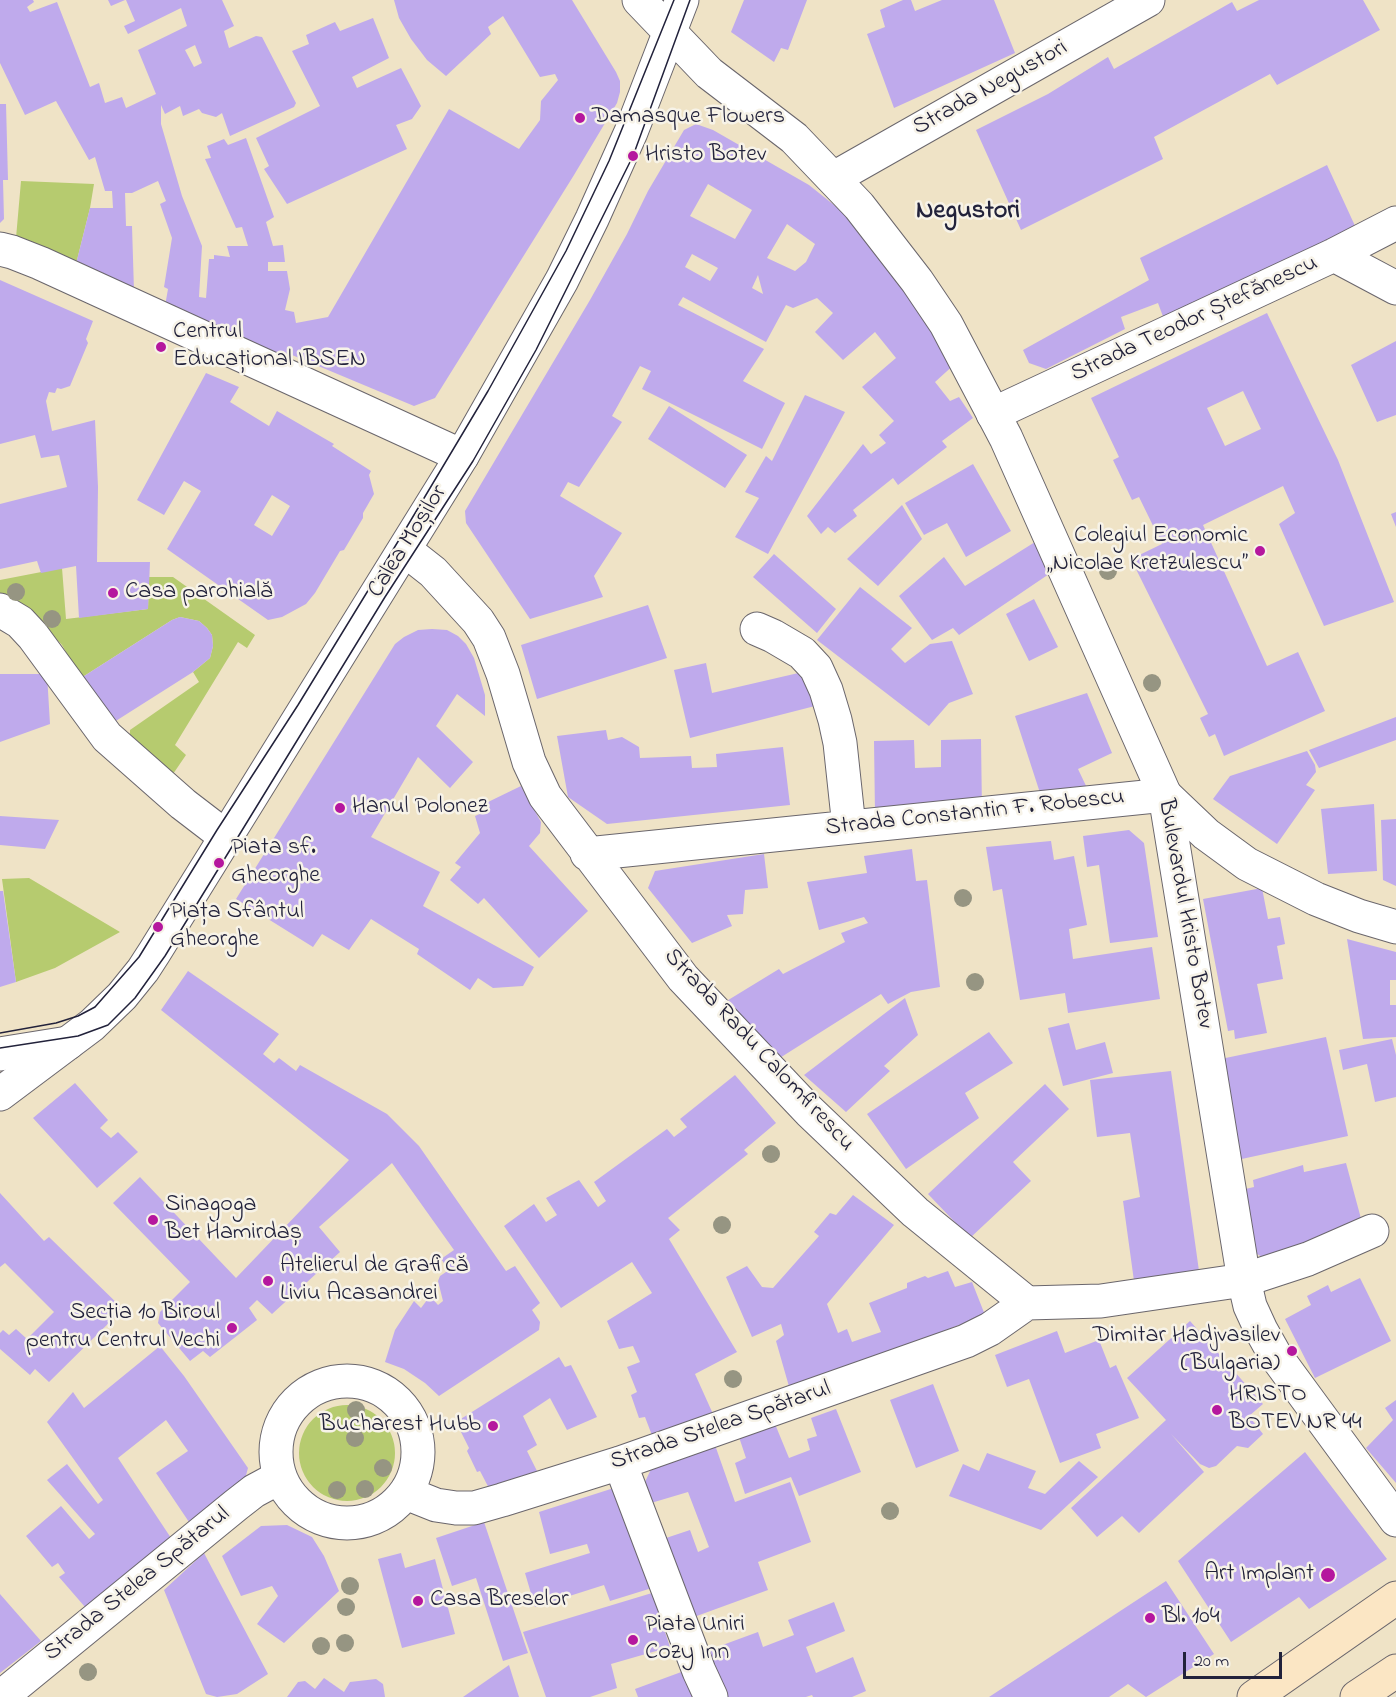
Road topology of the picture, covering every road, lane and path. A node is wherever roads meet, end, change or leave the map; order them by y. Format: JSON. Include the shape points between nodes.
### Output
{"nodes":[{"id":1,"x":639,"y":0,"type":"edge"},
{"id":2,"x":682,"y":0,"type":"edge"},
{"id":3,"x":1148,"y":0,"type":"edge"},
{"id":4,"x":669,"y":34,"type":"junction"},
{"id":5,"x":834,"y":178,"type":"junction"},
{"id":6,"x":1396,"y":223,"type":"edge"},
{"id":7,"x":0,"y":249,"type":"edge"},
{"id":8,"x":1334,"y":255,"type":"junction"},
{"id":9,"x":1396,"y":288,"type":"edge"},
{"id":10,"x":993,"y":414,"type":"junction"},
{"id":11,"x":462,"y":456,"type":"junction"},
{"id":12,"x":405,"y":550,"type":"junction"},
{"id":13,"x":0,"y":610,"type":"edge"},
{"id":14,"x":757,"y":629,"type":"dead end"},
{"id":15,"x":1166,"y":795,"type":"junction"},
{"id":16,"x":849,"y":827,"type":"junction"},
{"id":17,"x":226,"y":837,"type":"junction"},
{"id":18,"x":587,"y":854,"type":"junction"},
{"id":19,"x":1396,"y":927,"type":"edge"},
{"id":20,"x":68,"y":1043,"type":"junction"},
{"id":21,"x":0,"y":1054,"type":"edge"},
{"id":22,"x":0,"y":1094,"type":"edge"},
{"id":23,"x":1372,"y":1232,"type":"dead end"},
{"id":24,"x":1244,"y":1280,"type":"junction"},
{"id":25,"x":1027,"y":1303,"type":"junction"},
{"id":26,"x":620,"y":1463,"type":"junction"},
{"id":27,"x":280,"y":1477,"type":"junction"},
{"id":28,"x":406,"y":1493,"type":"junction"},
{"id":29,"x":1396,"y":1521,"type":"edge"},
{"id":30,"x":1396,"y":1598,"type":"edge"},
{"id":31,"x":1396,"y":1671,"type":"edge"},
{"id":32,"x":1,"y":1697,"type":"edge"},
{"id":33,"x":711,"y":1697,"type":"edge"},
{"id":34,"x":1254,"y":1697,"type":"edge"},
{"id":35,"x":1357,"y":1697,"type":"edge"}],
"edges":[{"from":1,"to":4,"type":"street","name":"Bulevardul Hristo Botev"},
{"from":2,"to":4,"type":"street","name":"Calea Moșilor"},
{"from":3,"to":5,"type":"street","name":"Strada Negustori"},
{"from":4,"to":5,"type":"street","name":"Bulevardul Hristo Botev","via":[[709,73],[794,138]]},
{"from":4,"to":11,"type":"street","name":"Calea Moșilor","via":[[647,94],[562,280]]},
{"from":5,"to":10,"type":"street","name":"Bulevardul Hristo Botev","via":[[917,281],[951,333]]},
{"from":6,"to":8,"type":"street","name":"Strada Teodor Ștefănescu"},
{"from":7,"to":11,"type":"street","via":[[40,263]]},
{"from":8,"to":9,"type":"street"},
{"from":8,"to":10,"type":"street","name":"Strada Teodor Ștefănescu"},
{"from":10,"to":15,"type":"street","name":"Bulevardul Hristo Botev"},
{"from":11,"to":12,"type":"street","name":"Calea Moșilor"},
{"from":12,"to":17,"type":"street","name":"Calea Moșilor"},
{"from":12,"to":18,"type":"street","name":"Strada Radu Calomfirescu","via":[[463,603],[489,638],[529,762],[545,796]]},
{"from":13,"to":17,"type":"street","via":[[33,636],[107,737]]},
{"from":14,"to":16,"type":"street","via":[[802,653],[816,668],[840,743]]},
{"from":15,"to":16,"type":"street","name":"Strada Constantin F. Robescu"},
{"from":15,"to":19,"type":"street","via":[[1206,834],[1246,864],[1316,899]]},
{"from":15,"to":24,"type":"street","name":"Bulevardul Hristo Botev"},
{"from":16,"to":18,"type":"street","name":"Strada Constantin F. Robescu"},
{"from":17,"to":20,"type":"street","name":"Calea Moșilor","via":[[143,970],[105,1013]]},
{"from":18,"to":25,"type":"street","name":"Strada Radu Calomfirescu","via":[[683,978],[809,1111],[915,1212]]},
{"from":20,"to":21,"type":"street","name":"Calea Moșilor"},
{"from":20,"to":22,"type":"street","name":"Calea Moșilor"},
{"from":23,"to":24,"type":"street"},
{"from":24,"to":25,"type":"street","via":[[1101,1301]]},
{"from":24,"to":29,"type":"street","name":"Bulevardul Hristo Botev","via":[[1250,1306],[1275,1355]]},
{"from":25,"to":26,"type":"street","name":"Strada Stelea Spătarul","via":[[966,1341]]},
{"from":26,"to":28,"type":"street","name":"Strada Stelea Spătarul","via":[[474,1508],[436,1505]]},
{"from":26,"to":33,"type":"street"},
{"from":27,"to":28,"type":"street","via":[[291,1496],[307,1511],[327,1521],[349,1524],[390,1509]]},
{"from":27,"to":28,"type":"street","via":[[275,1457],[277,1436],[285,1417],[315,1389],[355,1382],[375,1387],[393,1398],[415,1433],[418,1453]]},
{"from":27,"to":32,"type":"street","name":"Strada Stelea Spătarul","via":[[236,1505]]},
{"from":30,"to":34,"type":"main road"},
{"from":31,"to":35,"type":"main road"}]}
